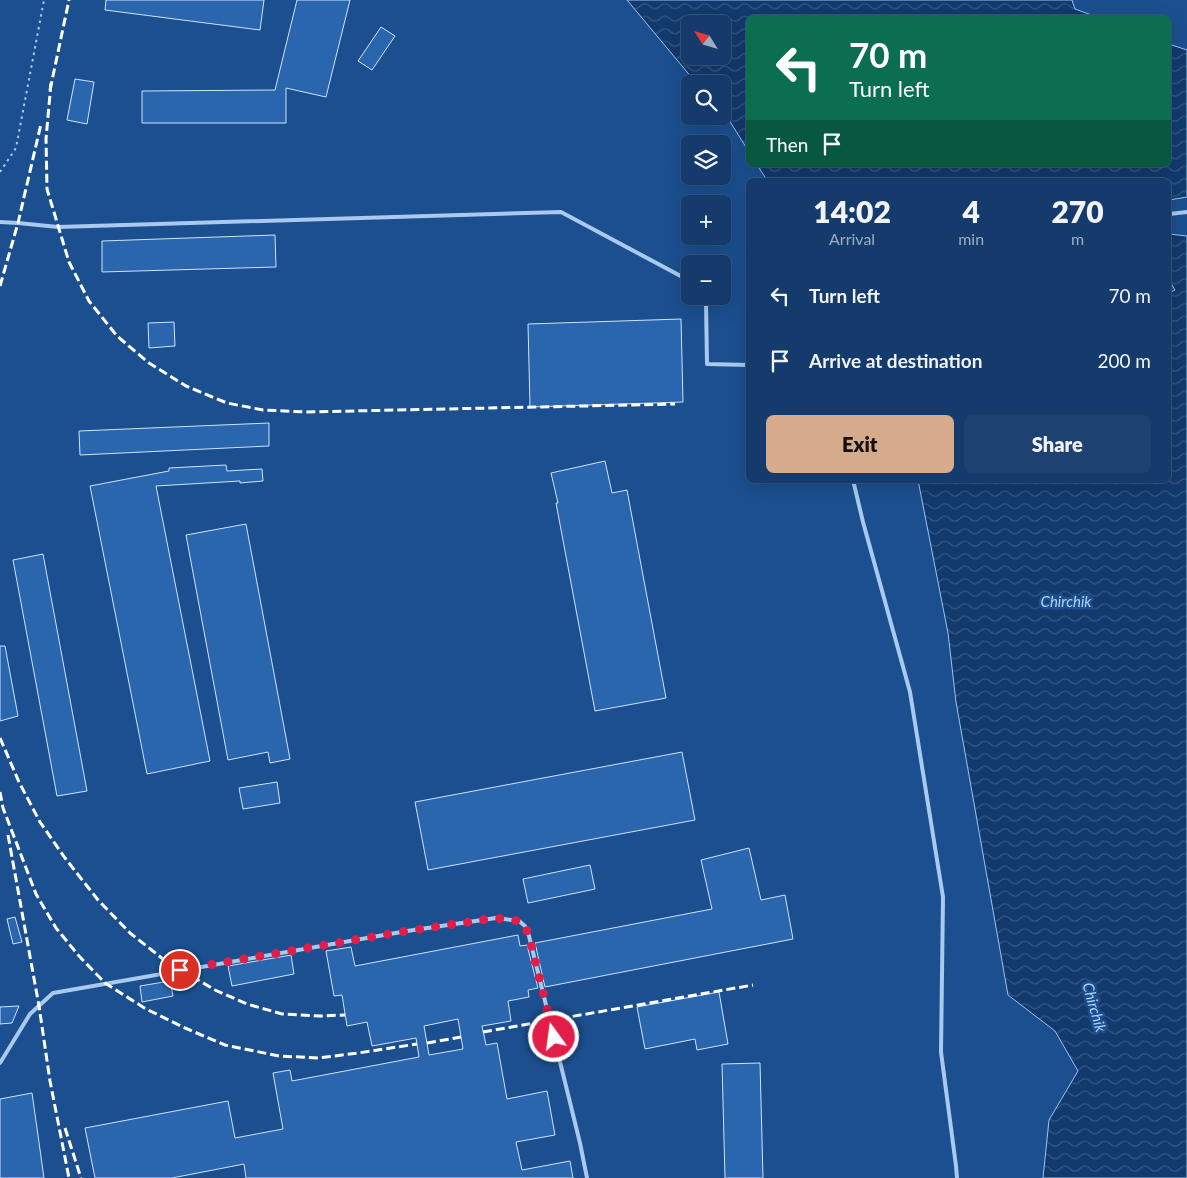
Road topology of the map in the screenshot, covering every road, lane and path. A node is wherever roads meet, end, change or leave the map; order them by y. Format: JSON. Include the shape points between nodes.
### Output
{"nodes":[{"id":1,"x":44,"y":0,"type":"edge"},
{"id":2,"x":0,"y":172,"type":"edge"},
{"id":3,"x":1187,"y":212,"type":"edge"},
{"id":4,"x":1171,"y":214,"type":"edge"},
{"id":5,"x":0,"y":222,"type":"edge"},
{"id":6,"x":681,"y":276,"type":"edge"},
{"id":7,"x":706,"y":305,"type":"edge"},
{"id":8,"x":746,"y":365,"type":"edge"},
{"id":9,"x":855,"y":483,"type":"edge"},
{"id":10,"x":0,"y":1064,"type":"edge"},
{"id":11,"x":587,"y":1178,"type":"edge"},
{"id":12,"x":957,"y":1178,"type":"edge"}],
"edges":[{"from":1,"to":2,"type":"path","via":[[16,148]]},
{"from":3,"to":4,"type":"lane"},
{"from":5,"to":6,"type":"lane","via":[[58,227],[561,212]]},
{"from":7,"to":8,"type":"lane","via":[[707,364]]},
{"from":9,"to":12,"type":"lane","via":[[910,692],[943,897],[941,1052]]},
{"from":10,"to":11,"type":"lane","via":[[30,1014],[53,993],[407,931],[496,918],[519,921],[529,936]]}]}
